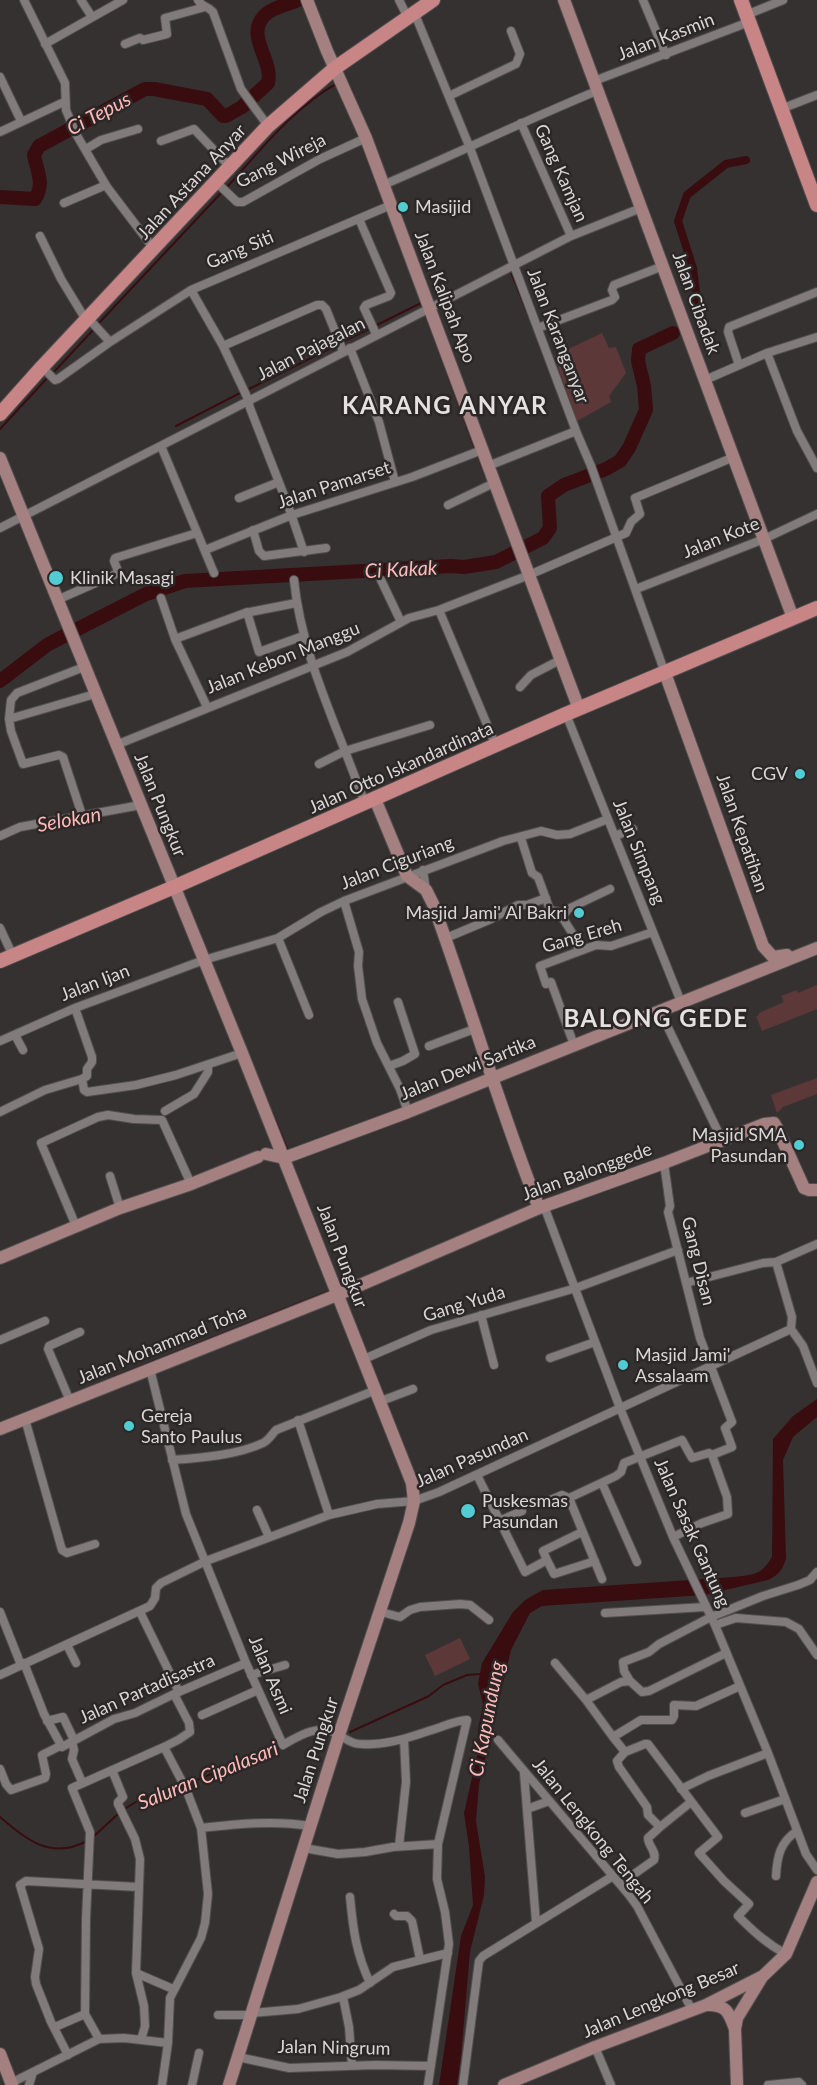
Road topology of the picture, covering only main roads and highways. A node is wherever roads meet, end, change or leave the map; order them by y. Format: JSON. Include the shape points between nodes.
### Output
{"nodes":[{"id":1,"x":433,"y":0,"type":"edge"},
{"id":2,"x":564,"y":0,"type":"edge"},
{"id":3,"x":741,"y":0,"type":"edge"},
{"id":4,"x":308,"y":2,"type":"edge"},
{"id":5,"x":335,"y":68,"type":"junction"},
{"id":6,"x":817,"y":205,"type":"edge"},
{"id":7,"x":0,"y":414,"type":"edge"},
{"id":8,"x":0,"y":458,"type":"edge"},
{"id":9,"x":817,"y":608,"type":"edge"},
{"id":10,"x":793,"y":618,"type":"junction"},
{"id":11,"x":661,"y":675,"type":"junction"},
{"id":12,"x":572,"y":711,"type":"junction"},
{"id":13,"x":370,"y":801,"type":"junction"},
{"id":14,"x":174,"y":887,"type":"junction"},
{"id":15,"x":817,"y":942,"type":"edge"},
{"id":16,"x":817,"y":948,"type":"edge"},
{"id":17,"x":6,"y":958,"type":"edge"},
{"id":18,"x":759,"y":972,"type":"junction"},
{"id":19,"x":491,"y":1078,"type":"junction"},
{"id":20,"x":284,"y":1158,"type":"junction"},
{"id":21,"x":817,"y":1190,"type":"edge"},
{"id":22,"x":542,"y":1207,"type":"junction"},
{"id":23,"x":0,"y":1258,"type":"edge"},
{"id":24,"x":337,"y":1294,"type":"junction"},
{"id":25,"x":0,"y":1429,"type":"edge"},
{"id":26,"x":817,"y":1882,"type":"edge"},
{"id":27,"x":763,"y":1976,"type":"junction"},
{"id":28,"x":706,"y":2005,"type":"junction"},
{"id":29,"x":735,"y":2029,"type":"junction"},
{"id":30,"x":0,"y":2054,"type":"edge"},
{"id":31,"x":12,"y":2084,"type":"edge"},
{"id":32,"x":229,"y":2085,"type":"edge"},
{"id":33,"x":504,"y":2085,"type":"edge"},
{"id":34,"x":737,"y":2085,"type":"edge"}],
"edges":[{"from":1,"to":5,"type":"main road","name":"Jalan Astana Anyar"},
{"from":2,"to":10,"type":"main road","name":"Jalan Cibadak"},
{"from":3,"to":6,"type":"main road"},
{"from":4,"to":5,"type":"main road","name":"Jalan Kalipah Apo"},
{"from":5,"to":7,"type":"main road","name":"Jalan Astana Anyar","via":[[268,126]]},
{"from":5,"to":12,"type":"main road","name":"Jalan Kalipah Apo","via":[[366,138],[430,308],[478,451],[488,466],[490,484],[517,542],[560,660]]},
{"from":8,"to":14,"type":"main road","name":"Jalan Pungkur"},
{"from":9,"to":10,"type":"main road","name":"Jalan Otto Iskandardinata"},
{"from":10,"to":11,"type":"main road","name":"Jalan Otto Iskandardinata"},
{"from":11,"to":12,"type":"main road","name":"Jalan Otto Iskandardinata"},
{"from":11,"to":15,"type":"main road","name":"Jalan Kepatihan","via":[[762,946],[773,957],[779,957]]},
{"from":11,"to":18,"type":"main road","name":"Jalan Kepatihan","via":[[760,953]]},
{"from":12,"to":13,"type":"main road","name":"Jalan Otto Iskandardinata"},
{"from":13,"to":14,"type":"main road","name":"Jalan Otto Iskandardinata"},
{"from":13,"to":19,"type":"main road","via":[[407,876],[426,890],[446,938]]},
{"from":14,"to":17,"type":"main road","name":"Jalan Otto Iskandardinata"},
{"from":14,"to":20,"type":"main road","name":"Jalan Pungkur"},
{"from":16,"to":18,"type":"main road","name":"Jalan Dewi Sartika"},
{"from":18,"to":19,"type":"main road","name":"Jalan Dewi Sartika"},
{"from":19,"to":20,"type":"main road","name":"Jalan Dewi Sartika"},
{"from":19,"to":22,"type":"main road","via":[[519,1157]]},
{"from":20,"to":23,"type":"main road","via":[[262,1155]]},
{"from":20,"to":24,"type":"main road","name":"Jalan Pungkur"},
{"from":21,"to":22,"type":"main road","name":"Jalan Balonggede","via":[[804,1188],[774,1123]]},
{"from":22,"to":24,"type":"main road","name":"Jalan Balonggede"},
{"from":24,"to":25,"type":"main road","name":"Jalan Mohammad Toha"},
{"from":24,"to":32,"type":"main road","name":"Jalan Pungkur","via":[[412,1483],[414,1501]]},
{"from":26,"to":27,"type":"main road","name":"Jalan Lengkong Besar","via":[[786,1954]]},
{"from":27,"to":28,"type":"main road","name":"Jalan Lengkong Besar"},
{"from":27,"to":29,"type":"main road"},
{"from":28,"to":29,"type":"main road","via":[[724,2008]]},
{"from":28,"to":33,"type":"main road","name":"Jalan Lengkong Besar"},
{"from":29,"to":34,"type":"main road"},
{"from":30,"to":31,"type":"main road"}]}
